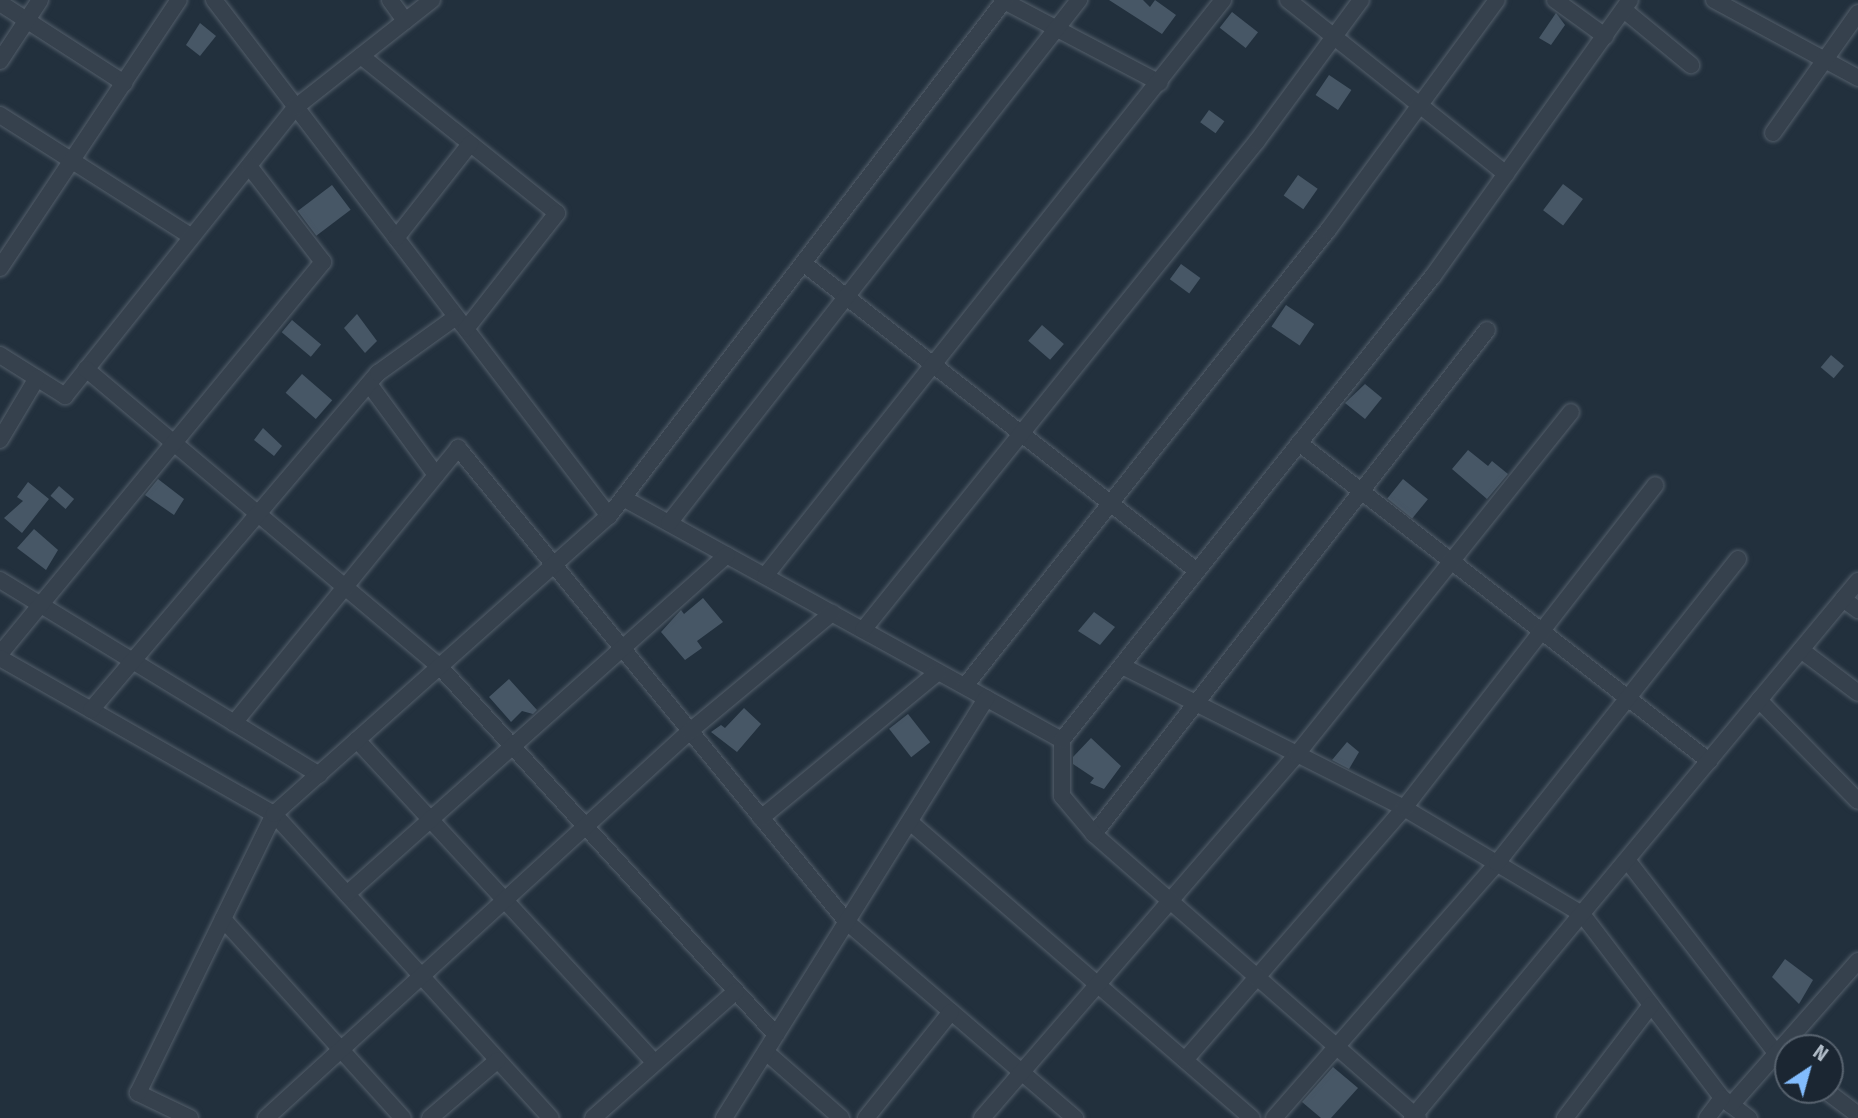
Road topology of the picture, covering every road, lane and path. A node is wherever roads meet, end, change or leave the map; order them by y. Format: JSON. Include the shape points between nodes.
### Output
{"nodes":[{"id":1,"x":40,"y":0,"type":"edge"},
{"id":2,"x":179,"y":0,"type":"edge"},
{"id":3,"x":214,"y":0,"type":"edge"},
{"id":4,"x":390,"y":0,"type":"edge"},
{"id":5,"x":432,"y":0,"type":"edge"},
{"id":6,"x":1079,"y":0,"type":"edge"},
{"id":7,"x":1223,"y":0,"type":"edge"},
{"id":8,"x":1288,"y":0,"type":"edge"},
{"id":9,"x":1361,"y":0,"type":"edge"},
{"id":10,"x":1497,"y":0,"type":"edge"},
{"id":11,"x":1555,"y":0,"type":"edge"},
{"id":12,"x":1714,"y":0,"type":"edge"},
{"id":13,"x":1003,"y":1,"type":"edge"},
{"id":14,"x":0,"y":3,"type":"edge"},
{"id":15,"x":1627,"y":5,"type":"edge"},
{"id":16,"x":1858,"y":13,"type":"edge"},
{"id":17,"x":27,"y":20,"type":"junction"},
{"id":18,"x":405,"y":21,"type":"junction"},
{"id":19,"x":1056,"y":28,"type":"junction"},
{"id":20,"x":1605,"y":36,"type":"junction"},
{"id":21,"x":1334,"y":37,"type":"junction"},
{"id":22,"x":361,"y":57,"type":"junction"},
{"id":23,"x":1825,"y":60,"type":"junction"},
{"id":24,"x":0,"y":61,"type":"edge"},
{"id":25,"x":1691,"y":65,"type":"dead end"},
{"id":26,"x":1858,"y":78,"type":"edge"},
{"id":27,"x":124,"y":83,"type":"junction"},
{"id":28,"x":1160,"y":83,"type":"junction"},
{"id":29,"x":1420,"y":105,"type":"junction"},
{"id":30,"x":296,"y":107,"type":"junction"},
{"id":31,"x":0,"y":115,"type":"edge"},
{"id":32,"x":1773,"y":133,"type":"dead end"},
{"id":33,"x":470,"y":144,"type":"junction"},
{"id":34,"x":72,"y":160,"type":"junction"},
{"id":35,"x":249,"y":166,"type":"junction"},
{"id":36,"x":1506,"y":174,"type":"junction"},
{"id":37,"x":192,"y":237,"type":"junction"},
{"id":38,"x":396,"y":238,"type":"junction"},
{"id":39,"x":803,"y":263,"type":"junction"},
{"id":40,"x":0,"y":268,"type":"edge"},
{"id":41,"x":846,"y":297,"type":"junction"},
{"id":42,"x":461,"y":323,"type":"junction"},
{"id":43,"x":1487,"y":330,"type":"dead end"},
{"id":44,"x":0,"y":355,"type":"edge"},
{"id":45,"x":933,"y":366,"type":"junction"},
{"id":46,"x":86,"y":369,"type":"junction"},
{"id":47,"x":37,"y":378,"type":"junction"},
{"id":48,"x":369,"y":384,"type":"junction"},
{"id":49,"x":1570,"y":412,"type":"dead end"},
{"id":50,"x":1021,"y":434,"type":"junction"},
{"id":51,"x":0,"y":440,"type":"edge"},
{"id":52,"x":174,"y":443,"type":"junction"},
{"id":53,"x":1299,"y":443,"type":"junction"},
{"id":54,"x":436,"y":475,"type":"junction"},
{"id":55,"x":1655,"y":485,"type":"dead end"},
{"id":56,"x":1361,"y":491,"type":"junction"},
{"id":57,"x":623,"y":498,"type":"junction"},
{"id":58,"x":1110,"y":504,"type":"junction"},
{"id":59,"x":258,"y":514,"type":"junction"},
{"id":60,"x":609,"y":516,"type":"junction"},
{"id":61,"x":669,"y":523,"type":"junction"},
{"id":62,"x":727,"y":555,"type":"junction"},
{"id":63,"x":1738,"y":558,"type":"dead end"},
{"id":64,"x":1451,"y":561,"type":"junction"},
{"id":65,"x":554,"y":565,"type":"junction"},
{"id":66,"x":1197,"y":571,"type":"junction"},
{"id":67,"x":765,"y":576,"type":"junction"},
{"id":68,"x":0,"y":580,"type":"edge"},
{"id":69,"x":1858,"y":581,"type":"edge"},
{"id":70,"x":345,"y":587,"type":"junction"},
{"id":71,"x":1843,"y":599,"type":"junction"},
{"id":72,"x":41,"y":605,"type":"junction"},
{"id":73,"x":1858,"y":610,"type":"edge"},
{"id":74,"x":832,"y":613,"type":"junction"},
{"id":75,"x":863,"y":630,"type":"junction"},
{"id":76,"x":1542,"y":631,"type":"junction"},
{"id":77,"x":621,"y":646,"type":"junction"},
{"id":78,"x":1801,"y":650,"type":"junction"},
{"id":79,"x":0,"y":656,"type":"edge"},
{"id":80,"x":133,"y":661,"type":"junction"},
{"id":81,"x":1122,"y":666,"type":"junction"},
{"id":82,"x":440,"y":667,"type":"junction"},
{"id":83,"x":938,"y":672,"type":"junction"},
{"id":84,"x":965,"y":687,"type":"junction"},
{"id":85,"x":1858,"y":693,"type":"edge"},
{"id":86,"x":1628,"y":697,"type":"junction"},
{"id":87,"x":986,"y":698,"type":"junction"},
{"id":88,"x":1759,"y":700,"type":"junction"},
{"id":89,"x":1196,"y":703,"type":"junction"},
{"id":90,"x":91,"y":710,"type":"junction"},
{"id":91,"x":234,"y":723,"type":"junction"},
{"id":92,"x":690,"y":731,"type":"junction"},
{"id":93,"x":357,"y":740,"type":"junction"},
{"id":94,"x":1062,"y":740,"type":"junction"},
{"id":95,"x":512,"y":745,"type":"junction"},
{"id":96,"x":1297,"y":754,"type":"junction"},
{"id":97,"x":1709,"y":761,"type":"junction"},
{"id":98,"x":319,"y":775,"type":"junction"},
{"id":99,"x":1858,"y":801,"type":"edge"},
{"id":100,"x":1404,"y":808,"type":"junction"},
{"id":101,"x":274,"y":814,"type":"junction"},
{"id":102,"x":761,"y":818,"type":"junction"},
{"id":103,"x":430,"y":819,"type":"junction"},
{"id":104,"x":910,"y":822,"type":"junction"},
{"id":105,"x":585,"y":826,"type":"junction"},
{"id":106,"x":1094,"y":834,"type":"junction"},
{"id":107,"x":1626,"y":860,"type":"junction"},
{"id":108,"x":1497,"y":863,"type":"junction"},
{"id":109,"x":347,"y":894,"type":"junction"},
{"id":110,"x":504,"y":900,"type":"junction"},
{"id":111,"x":1170,"y":901,"type":"junction"},
{"id":112,"x":1582,"y":914,"type":"junction"},
{"id":113,"x":223,"y":919,"type":"junction"},
{"id":114,"x":847,"y":922,"type":"junction"},
{"id":115,"x":1856,"y":969,"type":"edge"},
{"id":116,"x":421,"y":976,"type":"junction"},
{"id":117,"x":1257,"y":978,"type":"junction"},
{"id":118,"x":1098,"y":985,"type":"junction"},
{"id":119,"x":736,"y":991,"type":"junction"},
{"id":120,"x":1651,"y":1005,"type":"junction"},
{"id":121,"x":951,"y":1012,"type":"junction"},
{"id":122,"x":1802,"y":1034,"type":"edge"},
{"id":123,"x":776,"y":1035,"type":"junction"},
{"id":124,"x":1336,"y":1047,"type":"junction"},
{"id":125,"x":1774,"y":1048,"type":"edge"},
{"id":126,"x":341,"y":1049,"type":"junction"},
{"id":127,"x":766,"y":1052,"type":"junction"},
{"id":128,"x":498,"y":1060,"type":"junction"},
{"id":129,"x":1185,"y":1060,"type":"junction"},
{"id":130,"x":655,"y":1063,"type":"junction"},
{"id":131,"x":1774,"y":1064,"type":"edge"},
{"id":132,"x":1022,"y":1073,"type":"junction"},
{"id":133,"x":1727,"y":1101,"type":"junction"},
{"id":134,"x":1843,"y":1104,"type":"edge"},
{"id":135,"x":1858,"y":1115,"type":"edge"},
{"id":136,"x":1415,"y":1117,"type":"edge"},
{"id":137,"x":190,"y":1118,"type":"edge"},
{"id":138,"x":265,"y":1118,"type":"edge"},
{"id":139,"x":403,"y":1118,"type":"edge"},
{"id":140,"x":430,"y":1118,"type":"edge"},
{"id":141,"x":551,"y":1118,"type":"edge"},
{"id":142,"x":593,"y":1118,"type":"edge"},
{"id":143,"x":724,"y":1118,"type":"edge"},
{"id":144,"x":841,"y":1118,"type":"edge"},
{"id":145,"x":866,"y":1118,"type":"edge"},
{"id":146,"x":982,"y":1118,"type":"edge"},
{"id":147,"x":1075,"y":1118,"type":"edge"},
{"id":148,"x":1251,"y":1118,"type":"edge"},
{"id":149,"x":1274,"y":1118,"type":"edge"},
{"id":150,"x":1565,"y":1118,"type":"edge"},
{"id":151,"x":1707,"y":1118,"type":"edge"},
{"id":152,"x":1749,"y":1118,"type":"edge"}],
"edges":[{"from":1,"to":17,"type":"street"},
{"from":2,"to":27,"type":"street"},
{"from":3,"to":30,"type":"street"},
{"from":4,"to":18,"type":"street"},
{"from":5,"to":18,"type":"street"},
{"from":6,"to":19,"type":"street"},
{"from":7,"to":28,"type":"street"},
{"from":8,"to":21,"type":"street"},
{"from":9,"to":21,"type":"street"},
{"from":10,"to":29,"type":"street"},
{"from":11,"to":20,"type":"street"},
{"from":12,"to":23,"type":"street"},
{"from":13,"to":19,"type":"street"},
{"from":13,"to":39,"type":"street"},
{"from":14,"to":17,"type":"street"},
{"from":15,"to":20,"type":"street"},
{"from":15,"to":25,"type":"street"},
{"from":16,"to":23,"type":"street"},
{"from":17,"to":24,"type":"street"},
{"from":17,"to":27,"type":"street"},
{"from":18,"to":22,"type":"street"},
{"from":19,"to":28,"type":"street"},
{"from":19,"to":41,"type":"street"},
{"from":20,"to":36,"type":"street"},
{"from":21,"to":29,"type":"street"},
{"from":21,"to":50,"type":"street","via":[[1257,141]]},
{"from":22,"to":30,"type":"street"},
{"from":22,"to":33,"type":"street"},
{"from":23,"to":26,"type":"street"},
{"from":23,"to":32,"type":"street"},
{"from":27,"to":34,"type":"street"},
{"from":28,"to":45,"type":"street"},
{"from":29,"to":36,"type":"street"},
{"from":29,"to":58,"type":"street","via":[[1328,230]]},
{"from":30,"to":35,"type":"street"},
{"from":30,"to":38,"type":"street"},
{"from":31,"to":34,"type":"street"},
{"from":33,"to":38,"type":"street"},
{"from":33,"to":42,"type":"street","via":[[557,214]]},
{"from":34,"to":37,"type":"street"},
{"from":34,"to":40,"type":"street"},
{"from":35,"to":37,"type":"street"},
{"from":35,"to":52,"type":"street","via":[[323,262]]},
{"from":36,"to":53,"type":"street","via":[[1433,276]]},
{"from":37,"to":46,"type":"street"},
{"from":38,"to":42,"type":"street"},
{"from":39,"to":41,"type":"street"},
{"from":39,"to":57,"type":"street"},
{"from":41,"to":45,"type":"street"},
{"from":41,"to":61,"type":"street"},
{"from":42,"to":48,"type":"street"},
{"from":42,"to":60,"type":"street"},
{"from":43,"to":56,"type":"street"},
{"from":44,"to":47,"type":"street"},
{"from":45,"to":50,"type":"street"},
{"from":45,"to":67,"type":"street"},
{"from":46,"to":47,"type":"street","via":[[65,396]]},
{"from":46,"to":52,"type":"street"},
{"from":47,"to":51,"type":"street"},
{"from":48,"to":54,"type":"street"},
{"from":48,"to":59,"type":"street"},
{"from":49,"to":64,"type":"street"},
{"from":50,"to":58,"type":"street"},
{"from":50,"to":75,"type":"street"},
{"from":52,"to":59,"type":"street"},
{"from":52,"to":72,"type":"street"},
{"from":53,"to":56,"type":"street"},
{"from":53,"to":66,"type":"street"},
{"from":54,"to":65,"type":"street","via":[[458,448]]},
{"from":54,"to":70,"type":"street"},
{"from":55,"to":76,"type":"street"},
{"from":56,"to":64,"type":"street"},
{"from":56,"to":89,"type":"street"},
{"from":57,"to":60,"type":"street"},
{"from":57,"to":61,"type":"street"},
{"from":58,"to":66,"type":"street"},
{"from":58,"to":84,"type":"street"},
{"from":59,"to":70,"type":"street"},
{"from":59,"to":80,"type":"street"},
{"from":60,"to":65,"type":"street"},
{"from":61,"to":62,"type":"street"},
{"from":62,"to":67,"type":"street"},
{"from":62,"to":77,"type":"street"},
{"from":63,"to":86,"type":"street"},
{"from":64,"to":76,"type":"street"},
{"from":64,"to":96,"type":"street"},
{"from":65,"to":77,"type":"street"},
{"from":65,"to":82,"type":"street"},
{"from":66,"to":81,"type":"street"},
{"from":67,"to":74,"type":"street"},
{"from":68,"to":72,"type":"street"},
{"from":69,"to":71,"type":"street"},
{"from":70,"to":82,"type":"street"},
{"from":70,"to":91,"type":"street"},
{"from":71,"to":73,"type":"street"},
{"from":71,"to":78,"type":"street"},
{"from":72,"to":79,"type":"street"},
{"from":72,"to":80,"type":"street"},
{"from":74,"to":75,"type":"street"},
{"from":74,"to":92,"type":"street"},
{"from":75,"to":83,"type":"street"},
{"from":76,"to":86,"type":"street"},
{"from":76,"to":100,"type":"street"},
{"from":77,"to":92,"type":"street"},
{"from":77,"to":95,"type":"street"},
{"from":78,"to":85,"type":"street"},
{"from":78,"to":88,"type":"street"},
{"from":79,"to":90,"type":"street"},
{"from":80,"to":90,"type":"street"},
{"from":80,"to":91,"type":"street"},
{"from":81,"to":89,"type":"street"},
{"from":81,"to":94,"type":"street"},
{"from":82,"to":93,"type":"street"},
{"from":82,"to":95,"type":"street"},
{"from":83,"to":84,"type":"street"},
{"from":83,"to":102,"type":"street"},
{"from":84,"to":87,"type":"street"},
{"from":86,"to":97,"type":"street"},
{"from":86,"to":108,"type":"street"},
{"from":87,"to":94,"type":"street"},
{"from":87,"to":104,"type":"street"},
{"from":88,"to":97,"type":"street"},
{"from":88,"to":99,"type":"street"},
{"from":89,"to":96,"type":"street"},
{"from":89,"to":106,"type":"street"},
{"from":90,"to":101,"type":"street"},
{"from":91,"to":98,"type":"street"},
{"from":92,"to":102,"type":"street"},
{"from":92,"to":105,"type":"street"},
{"from":93,"to":98,"type":"street"},
{"from":93,"to":103,"type":"street"},
{"from":94,"to":106,"type":"street","via":[[1062,796]]},
{"from":95,"to":103,"type":"street"},
{"from":95,"to":105,"type":"street"},
{"from":96,"to":100,"type":"street"},
{"from":96,"to":111,"type":"street"},
{"from":97,"to":107,"type":"street"},
{"from":98,"to":101,"type":"street"},
{"from":100,"to":108,"type":"street"},
{"from":100,"to":117,"type":"street"},
{"from":101,"to":109,"type":"street"},
{"from":101,"to":113,"type":"street"},
{"from":102,"to":114,"type":"street"},
{"from":103,"to":109,"type":"street"},
{"from":103,"to":110,"type":"street"},
{"from":104,"to":114,"type":"street"},
{"from":104,"to":118,"type":"street"},
{"from":105,"to":110,"type":"street"},
{"from":105,"to":119,"type":"street"},
{"from":106,"to":111,"type":"street"},
{"from":107,"to":112,"type":"street"},
{"from":107,"to":125,"type":"street"},
{"from":108,"to":112,"type":"street"},
{"from":108,"to":124,"type":"street"},
{"from":109,"to":116,"type":"street"},
{"from":110,"to":116,"type":"street"},
{"from":110,"to":130,"type":"street"},
{"from":111,"to":117,"type":"street"},
{"from":111,"to":118,"type":"street"},
{"from":112,"to":120,"type":"street"},
{"from":112,"to":136,"type":"street"},
{"from":113,"to":126,"type":"street"},
{"from":113,"to":137,"type":"street","via":[[138,1093]]},
{"from":114,"to":121,"type":"street"},
{"from":114,"to":123,"type":"street"},
{"from":115,"to":122,"type":"street"},
{"from":116,"to":126,"type":"street"},
{"from":116,"to":128,"type":"street"},
{"from":117,"to":124,"type":"street"},
{"from":117,"to":129,"type":"street"},
{"from":118,"to":129,"type":"street"},
{"from":118,"to":132,"type":"street"},
{"from":119,"to":123,"type":"street"},
{"from":119,"to":130,"type":"street"},
{"from":120,"to":133,"type":"street"},
{"from":120,"to":150,"type":"street"},
{"from":121,"to":132,"type":"street"},
{"from":121,"to":145,"type":"street"},
{"from":123,"to":127,"type":"street"},
{"from":124,"to":136,"type":"street"},
{"from":124,"to":149,"type":"street"},
{"from":126,"to":138,"type":"street"},
{"from":126,"to":139,"type":"street"},
{"from":127,"to":143,"type":"street"},
{"from":127,"to":144,"type":"street"},
{"from":128,"to":140,"type":"street"},
{"from":128,"to":141,"type":"street"},
{"from":129,"to":148,"type":"street"},
{"from":130,"to":142,"type":"street"},
{"from":131,"to":133,"type":"street"},
{"from":132,"to":146,"type":"street"},
{"from":132,"to":147,"type":"street"},
{"from":133,"to":151,"type":"street"},
{"from":133,"to":152,"type":"street"},
{"from":134,"to":135,"type":"street"}]}
